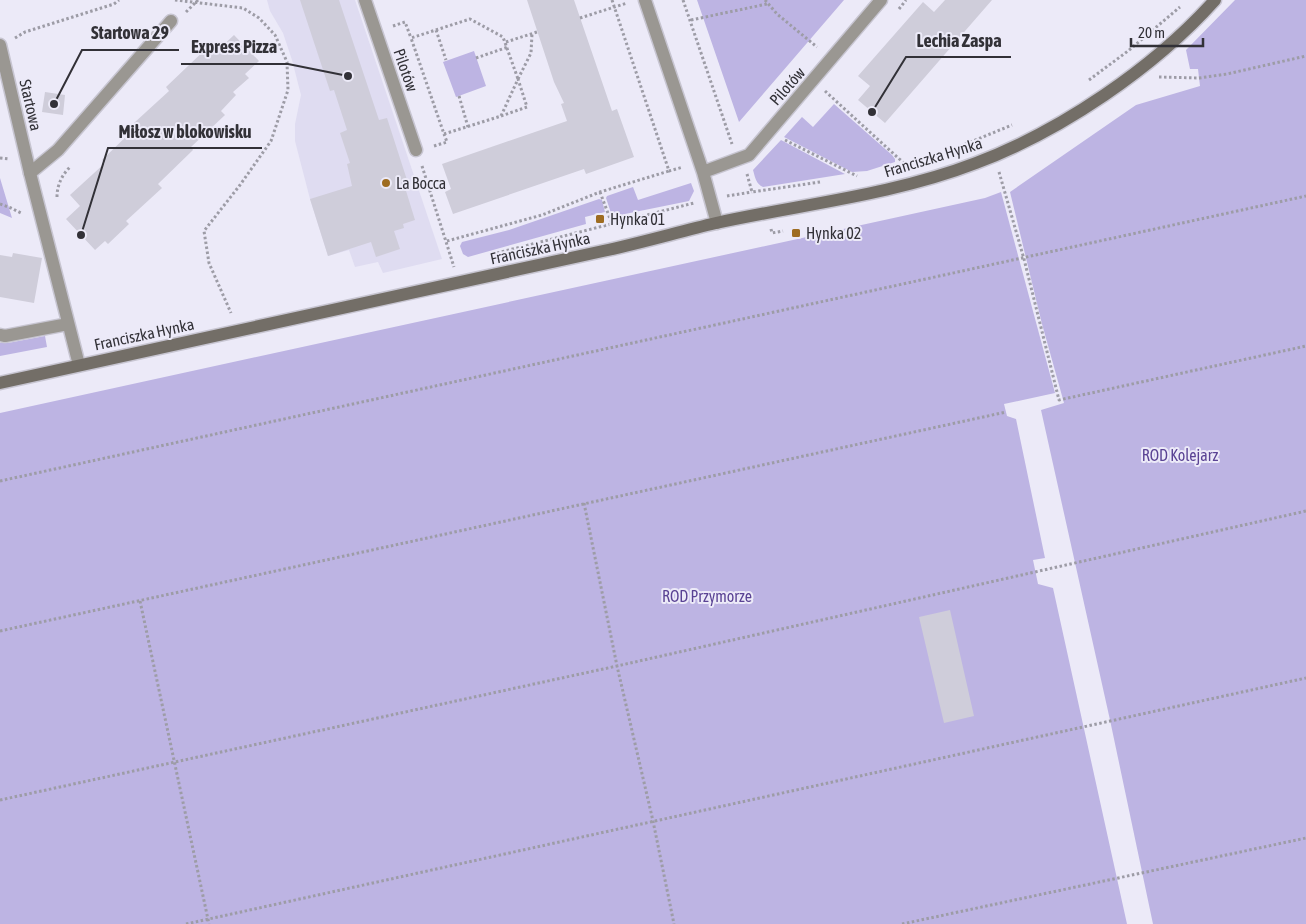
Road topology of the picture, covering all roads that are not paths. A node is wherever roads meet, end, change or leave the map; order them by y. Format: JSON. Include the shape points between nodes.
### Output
{"nodes":[{"id":1,"x":365,"y":0,"type":"edge"},
{"id":2,"x":645,"y":0,"type":"edge"},
{"id":3,"x":881,"y":0,"type":"edge"},
{"id":4,"x":1215,"y":0,"type":"edge"},
{"id":5,"x":171,"y":21,"type":"dead end"},
{"id":6,"x":0,"y":45,"type":"edge"},
{"id":7,"x":416,"y":150,"type":"road end"},
{"id":8,"x":703,"y":172,"type":"junction"},
{"id":9,"x":30,"y":173,"type":"junction"},
{"id":10,"x":717,"y":223,"type":"junction"},
{"id":11,"x":68,"y":324,"type":"junction"},
{"id":12,"x":0,"y":335,"type":"edge"},
{"id":13,"x":79,"y":365,"type":"junction"},
{"id":14,"x":0,"y":382,"type":"edge"}],
"edges":[{"from":1,"to":7,"type":"street","name":"Pilotów"},
{"from":2,"to":8,"type":"street"},
{"from":3,"to":8,"type":"street","name":"Pilotów","via":[[749,155]]},
{"from":4,"to":10,"type":"street","name":"Franciszka Hynka","via":[[1191,27],[1082,110],[977,163],[927,180]]},
{"from":5,"to":9,"type":"street","name":"Startowa","via":[[58,150]]},
{"from":6,"to":9,"type":"street","name":"Startowa"},
{"from":8,"to":10,"type":"street"},
{"from":9,"to":11,"type":"street","name":"Startowa"},
{"from":10,"to":13,"type":"street","name":"Franciszka Hynka"},
{"from":11,"to":12,"type":"street"},
{"from":11,"to":13,"type":"street","name":"Startowa"},
{"from":13,"to":14,"type":"street","name":"Franciszka Hynka"}]}
